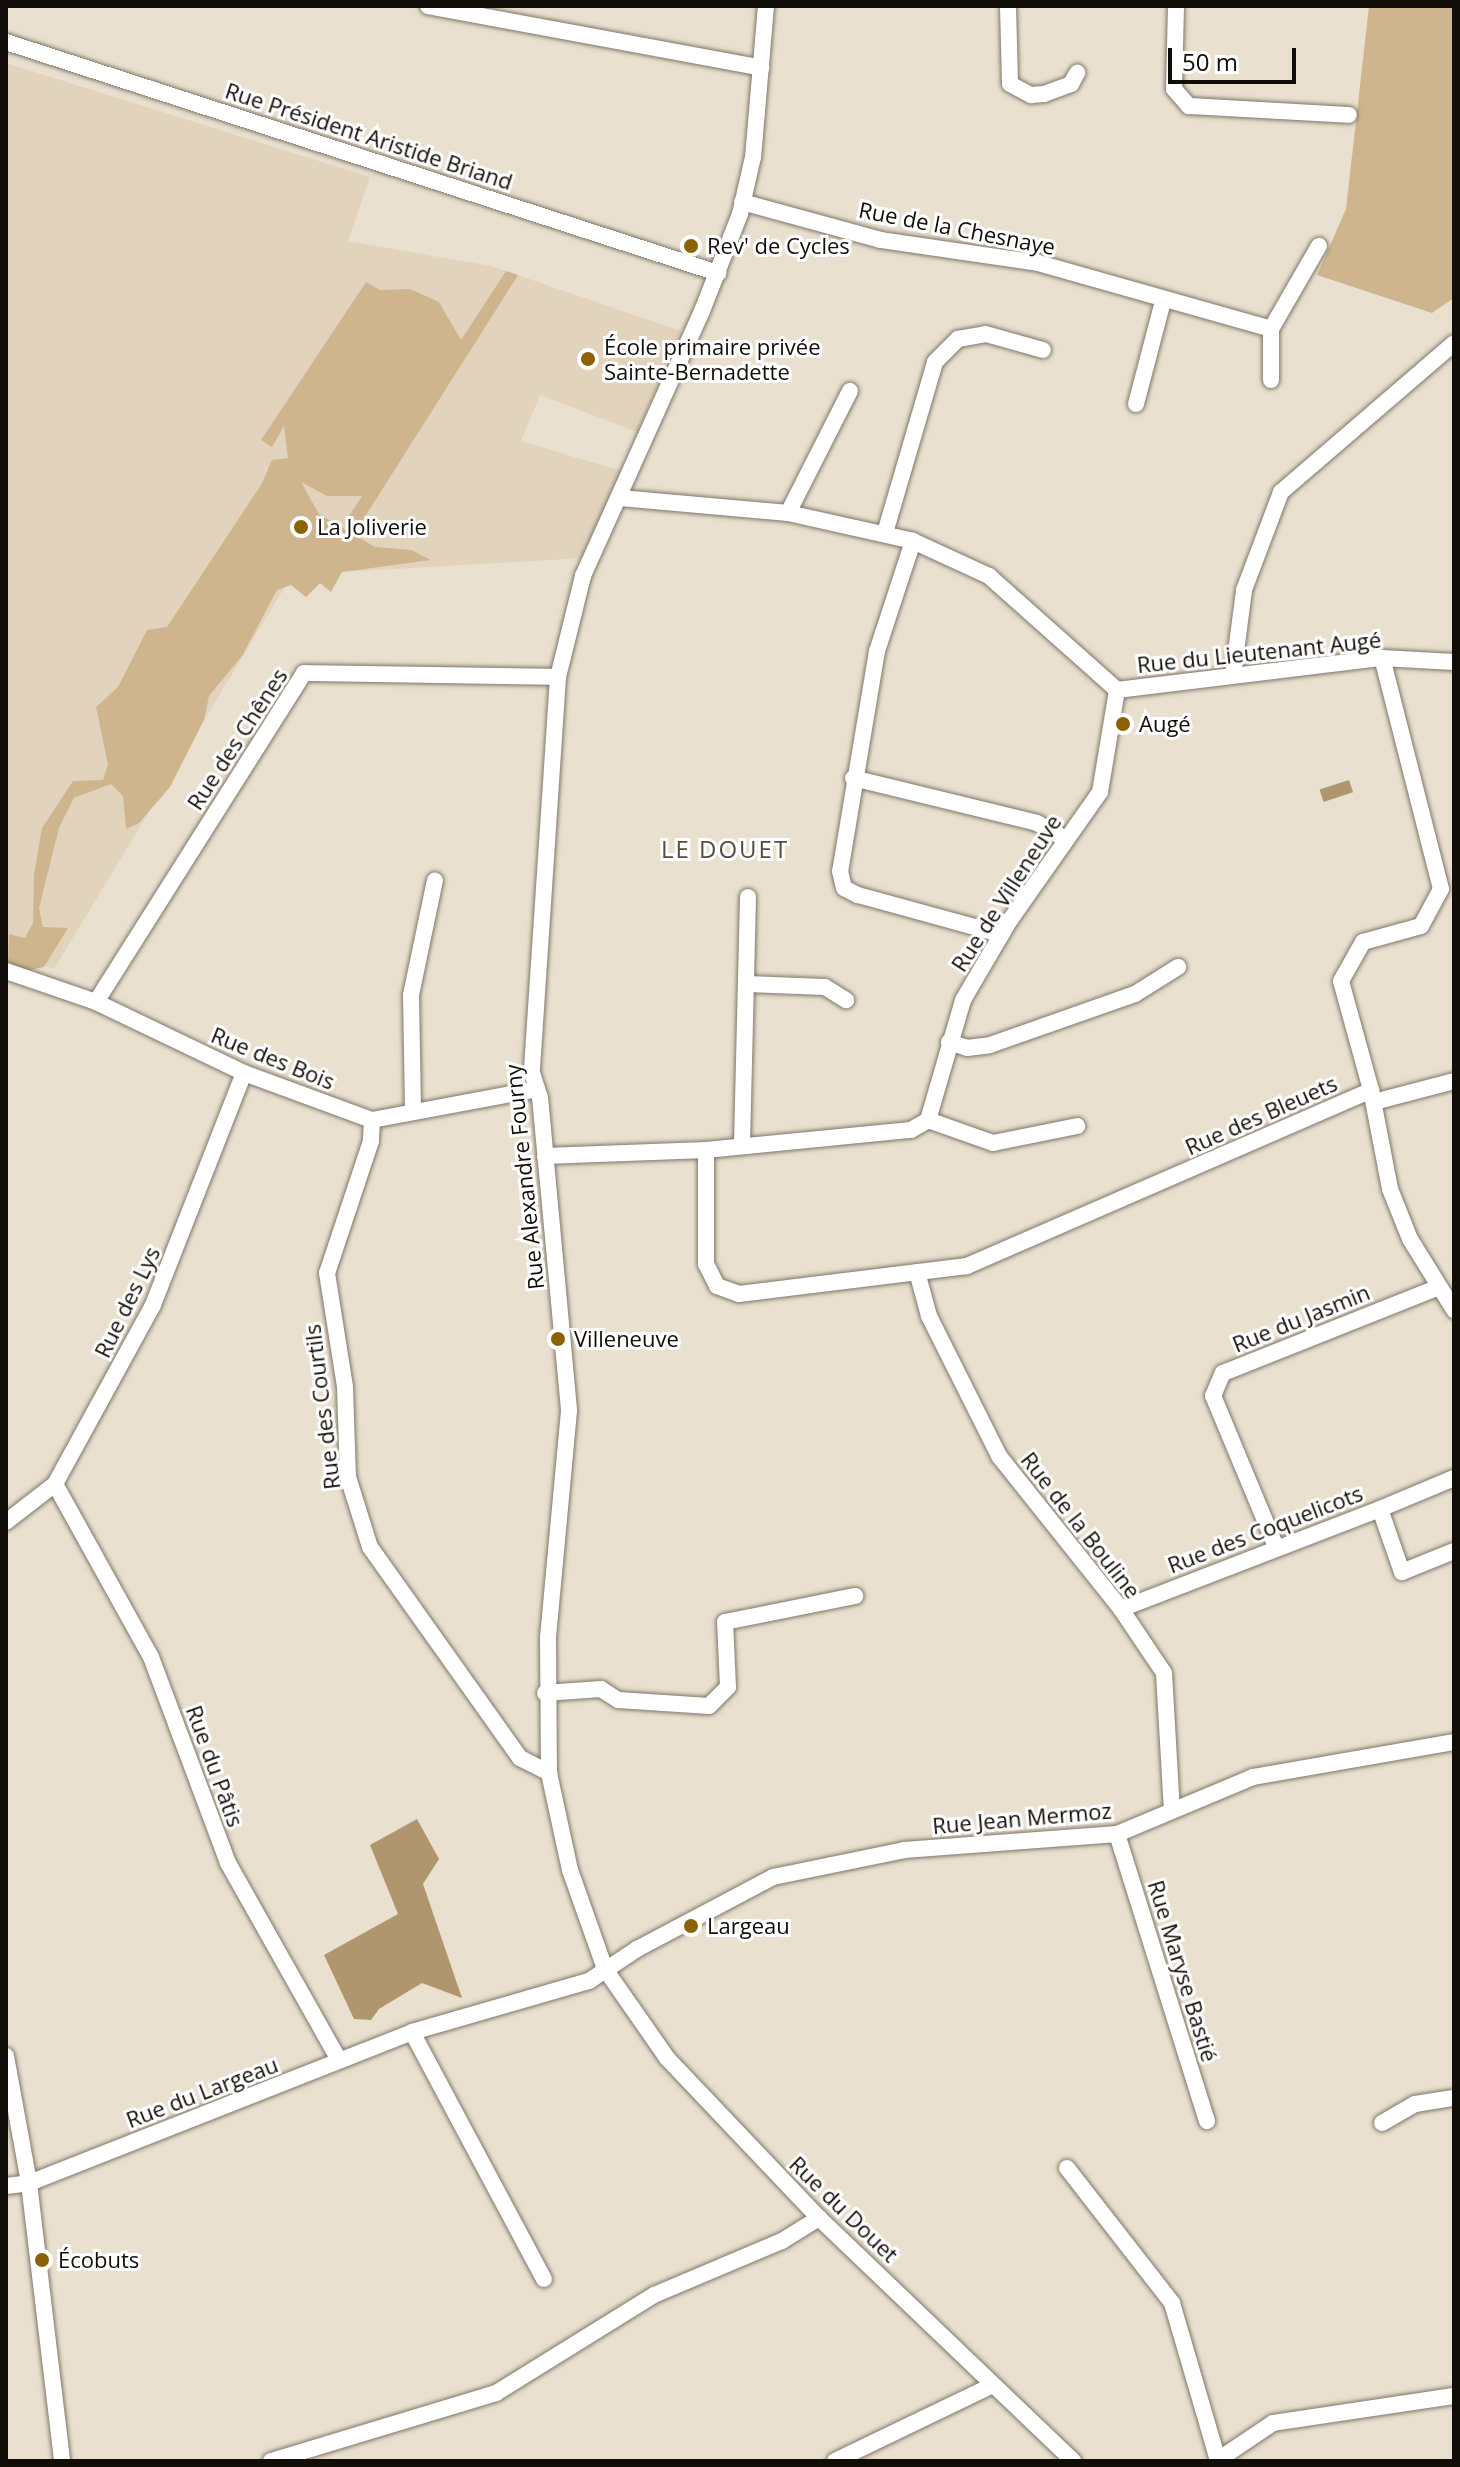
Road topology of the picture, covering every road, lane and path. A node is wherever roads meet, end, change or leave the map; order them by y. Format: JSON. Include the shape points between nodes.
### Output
{"nodes":[{"id":1,"x":428,"y":6,"type":"edge"},
{"id":2,"x":766,"y":6,"type":"edge"},
{"id":3,"x":1008,"y":6,"type":"edge"},
{"id":4,"x":1176,"y":6,"type":"edge"},
{"id":5,"x":6,"y":42,"type":"edge"},
{"id":6,"x":761,"y":68,"type":"junction"},
{"id":7,"x":1077,"y":73,"type":"dead end"},
{"id":8,"x":1349,"y":115,"type":"dead end"},
{"id":9,"x":742,"y":202,"type":"junction"},
{"id":10,"x":1319,"y":246,"type":"dead end"},
{"id":11,"x":718,"y":273,"type":"junction"},
{"id":12,"x":1163,"y":301,"type":"junction"},
{"id":13,"x":1271,"y":329,"type":"junction"},
{"id":14,"x":1454,"y":343,"type":"edge"},
{"id":15,"x":1043,"y":350,"type":"dead end"},
{"id":16,"x":1271,"y":380,"type":"dead end"},
{"id":17,"x":850,"y":391,"type":"dead end"},
{"id":18,"x":1136,"y":404,"type":"dead end"},
{"id":19,"x":628,"y":481,"type":"junction"},
{"id":20,"x":620,"y":498,"type":"junction"},
{"id":21,"x":651,"y":500,"type":"junction"},
{"id":22,"x":788,"y":513,"type":"junction"},
{"id":23,"x":885,"y":533,"type":"junction"},
{"id":24,"x":913,"y":541,"type":"junction"},
{"id":25,"x":1382,"y":658,"type":"junction"},
{"id":26,"x":1454,"y":662,"type":"edge"},
{"id":27,"x":1233,"y":675,"type":"junction"},
{"id":28,"x":558,"y":677,"type":"junction"},
{"id":29,"x":1117,"y":690,"type":"junction"},
{"id":30,"x":853,"y":778,"type":"junction"},
{"id":31,"x":1066,"y":839,"type":"junction"},
{"id":32,"x":435,"y":880,"type":"dead end"},
{"id":33,"x":748,"y":897,"type":"dead end"},
{"id":34,"x":1001,"y":934,"type":"junction"},
{"id":35,"x":1178,"y":967,"type":"dead end"},
{"id":36,"x":6,"y":971,"type":"edge"},
{"id":37,"x":747,"y":984,"type":"junction"},
{"id":38,"x":846,"y":1000,"type":"dead end"},
{"id":39,"x":96,"y":1002,"type":"junction"},
{"id":40,"x":949,"y":1042,"type":"junction"},
{"id":41,"x":244,"y":1073,"type":"junction"},
{"id":42,"x":1454,"y":1081,"type":"edge"},
{"id":43,"x":533,"y":1090,"type":"junction"},
{"id":44,"x":1372,"y":1096,"type":"junction"},
{"id":45,"x":413,"y":1109,"type":"junction"},
{"id":46,"x":372,"y":1120,"type":"junction"},
{"id":47,"x":928,"y":1120,"type":"junction"},
{"id":48,"x":1077,"y":1126,"type":"dead end"},
{"id":49,"x":742,"y":1143,"type":"junction"},
{"id":50,"x":706,"y":1150,"type":"junction"},
{"id":51,"x":545,"y":1156,"type":"junction"},
{"id":52,"x":917,"y":1272,"type":"junction"},
{"id":53,"x":1437,"y":1288,"type":"junction"},
{"id":54,"x":1454,"y":1310,"type":"edge"},
{"id":55,"x":1454,"y":1478,"type":"edge"},
{"id":56,"x":55,"y":1484,"type":"junction"},
{"id":57,"x":1380,"y":1509,"type":"junction"},
{"id":58,"x":6,"y":1522,"type":"edge"},
{"id":59,"x":1276,"y":1547,"type":"junction"},
{"id":60,"x":1454,"y":1551,"type":"edge"},
{"id":61,"x":855,"y":1596,"type":"dead end"},
{"id":62,"x":1121,"y":1609,"type":"junction"},
{"id":63,"x":545,"y":1693,"type":"junction"},
{"id":64,"x":1454,"y":1742,"type":"edge"},
{"id":65,"x":549,"y":1773,"type":"junction"},
{"id":66,"x":1172,"y":1811,"type":"junction"},
{"id":67,"x":1117,"y":1834,"type":"junction"},
{"id":68,"x":605,"y":1969,"type":"junction"},
{"id":69,"x":412,"y":2032,"type":"junction"},
{"id":70,"x":6,"y":2056,"type":"edge"},
{"id":71,"x":339,"y":2060,"type":"junction"},
{"id":72,"x":1454,"y":2098,"type":"edge"},
{"id":73,"x":1207,"y":2121,"type":"dead end"},
{"id":74,"x":1382,"y":2123,"type":"dead end"},
{"id":75,"x":1067,"y":2168,"type":"dead end"},
{"id":76,"x":29,"y":2183,"type":"junction"},
{"id":77,"x":6,"y":2186,"type":"edge"},
{"id":78,"x":819,"y":2218,"type":"junction"},
{"id":79,"x":544,"y":2279,"type":"dead end"},
{"id":80,"x":993,"y":2385,"type":"junction"},
{"id":81,"x":1454,"y":2396,"type":"edge"},
{"id":82,"x":1218,"y":2460,"type":"edge"},
{"id":83,"x":62,"y":2461,"type":"edge"},
{"id":84,"x":271,"y":2461,"type":"edge"},
{"id":85,"x":835,"y":2461,"type":"edge"},
{"id":86,"x":1073,"y":2461,"type":"edge"}],
"edges":[{"from":1,"to":6,"type":"street"},
{"from":2,"to":6,"type":"street","name":"Rue Alexandre Fourny"},
{"from":3,"to":7,"type":"street","via":[[1010,84],[1031,95],[1044,94],[1071,84]]},
{"from":4,"to":8,"type":"street","via":[[1174,89],[1189,106]]},
{"from":5,"to":11,"type":"street","name":"Rue Président Aristide Briand"},
{"from":6,"to":9,"type":"street","name":"Rue Alexandre Fourny","via":[[753,157]]},
{"from":9,"to":11,"type":"street","name":"Rue Alexandre Fourny"},
{"from":9,"to":12,"type":"street","name":"Rue de la Chesnaye","via":[[881,240],[1038,263]]},
{"from":10,"to":13,"type":"street"},
{"from":11,"to":19,"type":"street","name":"Rue Alexandre Fourny"},
{"from":12,"to":13,"type":"street","name":"Rue de la Chesnaye"},
{"from":12,"to":18,"type":"street"},
{"from":13,"to":16,"type":"street"},
{"from":14,"to":27,"type":"street","via":[[1281,492],[1244,590]]},
{"from":15,"to":23,"type":"street","via":[[986,334],[958,339],[935,362]]},
{"from":17,"to":22,"type":"street"},
{"from":19,"to":20,"type":"street","name":"Rue Alexandre Fourny"},
{"from":19,"to":21,"type":"street"},
{"from":20,"to":21,"type":"street","name":"Rue du Lieutenant Augé"},
{"from":20,"to":28,"type":"street","name":"Rue Alexandre Fourny","via":[[583,576]]},
{"from":21,"to":22,"type":"street","name":"Rue du Lieutenant Augé"},
{"from":22,"to":23,"type":"street","name":"Rue du Lieutenant Augé"},
{"from":23,"to":24,"type":"street","name":"Rue du Lieutenant Augé"},
{"from":24,"to":29,"type":"street","name":"Rue du Lieutenant Augé","via":[[1014,590]]},
{"from":24,"to":30,"type":"street","via":[[877,651]]},
{"from":25,"to":26,"type":"street","name":"Rue du Lieutenant Augé"},
{"from":25,"to":27,"type":"street","name":"Rue du Lieutenant Augé"},
{"from":25,"to":44,"type":"street","name":"Rue des Bleuets","via":[[1441,889],[1421,926],[1363,942],[1341,981]]},
{"from":27,"to":29,"type":"street","name":"Rue du Lieutenant Augé"},
{"from":28,"to":39,"type":"street","name":"Rue des Chênes","via":[[304,673]]},
{"from":28,"to":43,"type":"street","name":"Rue Alexandre Fourny"},
{"from":29,"to":31,"type":"street","name":"Rue de Villeneuve","via":[[1100,792]]},
{"from":30,"to":31,"type":"street","via":[[1037,823]]},
{"from":30,"to":34,"type":"street","via":[[840,871],[844,888]]},
{"from":31,"to":34,"type":"street","name":"Rue de Villeneuve"},
{"from":32,"to":45,"type":"street","via":[[411,995]]},
{"from":33,"to":37,"type":"street"},
{"from":34,"to":40,"type":"street","name":"Rue de Villeneuve","via":[[963,1000]]},
{"from":35,"to":40,"type":"street","via":[[1135,994],[990,1045],[967,1048]]},
{"from":36,"to":39,"type":"street","name":"Rue des Bois"},
{"from":37,"to":38,"type":"street","via":[[825,987]]},
{"from":37,"to":49,"type":"street"},
{"from":39,"to":41,"type":"street","name":"Rue des Bois"},
{"from":40,"to":47,"type":"street","name":"Rue de Villeneuve","via":[[937,1104]]},
{"from":41,"to":46,"type":"street","name":"Rue des Bois"},
{"from":41,"to":56,"type":"street","name":"Rue des Lys","via":[[153,1305]]},
{"from":42,"to":44,"type":"street"},
{"from":43,"to":45,"type":"street"},
{"from":43,"to":51,"type":"street","name":"Rue Alexandre Fourny","via":[[540,1097]]},
{"from":44,"to":52,"type":"street","name":"Rue des Bleuets","via":[[979,1262]]},
{"from":44,"to":53,"type":"street","via":[[1390,1189]]},
{"from":45,"to":46,"type":"street"},
{"from":46,"to":65,"type":"street","name":"Rue des Courtils","via":[[371,1141],[327,1273],[345,1387],[348,1477],[370,1547],[520,1758]]},
{"from":47,"to":48,"type":"street","via":[[993,1143]]},
{"from":47,"to":49,"type":"street","via":[[911,1130]]},
{"from":49,"to":50,"type":"street"},
{"from":50,"to":51,"type":"street"},
{"from":50,"to":52,"type":"street","name":"Rue des Bleuets","via":[[706,1264],[717,1286],[739,1294]]},
{"from":51,"to":63,"type":"street","name":"Rue Alexandre Fourny","via":[[569,1411]]},
{"from":52,"to":62,"type":"street","name":"Rue de la Bouline","via":[[929,1316],[999,1456]]},
{"from":53,"to":54,"type":"street"},
{"from":53,"to":59,"type":"street","name":"Rue du Jasmin","via":[[1223,1373],[1213,1396]]},
{"from":55,"to":57,"type":"street","name":"Rue des Coquelicots"},
{"from":56,"to":58,"type":"street","name":"Rue des Lys"},
{"from":56,"to":71,"type":"street","name":"Rue du Pâtis","via":[[151,1657],[228,1863]]},
{"from":57,"to":59,"type":"street","name":"Rue des Coquelicots"},
{"from":57,"to":60,"type":"street","name":"Rue des Coquelicots","via":[[1402,1572]]},
{"from":59,"to":62,"type":"street","name":"Rue des Coquelicots"},
{"from":61,"to":63,"type":"street","via":[[725,1622],[728,1687],[709,1706],[618,1700],[601,1689]]},
{"from":62,"to":66,"type":"street","name":"Rue de la Bouline","via":[[1164,1673]]},
{"from":63,"to":65,"type":"street","name":"Rue Alexandre Fourny"},
{"from":64,"to":66,"type":"street","name":"Rue Jean Mermoz","via":[[1253,1777]]},
{"from":65,"to":68,"type":"street","name":"Rue Alexandre Fourny","via":[[570,1870]]},
{"from":66,"to":67,"type":"street","name":"Rue Jean Mermoz"},
{"from":67,"to":68,"type":"street","name":"Rue Jean Mermoz","via":[[904,1850],[820,1864],[773,1877]]},
{"from":67,"to":73,"type":"street","name":"Rue Maryse Bastié"},
{"from":68,"to":69,"type":"street","name":"Rue du Largeau","via":[[589,1981]]},
{"from":68,"to":78,"type":"street","name":"Rue du Douet","via":[[667,2058]]},
{"from":69,"to":71,"type":"street","name":"Rue du Largeau"},
{"from":69,"to":79,"type":"street"},
{"from":70,"to":76,"type":"street"},
{"from":71,"to":76,"type":"street","name":"Rue du Largeau"},
{"from":72,"to":74,"type":"street","via":[[1415,2104]]},
{"from":75,"to":82,"type":"street","via":[[1172,2303]]},
{"from":76,"to":77,"type":"street","name":"Rue du Largeau"},
{"from":76,"to":83,"type":"street"},
{"from":78,"to":80,"type":"street","name":"Rue du Douet"},
{"from":78,"to":84,"type":"street","via":[[782,2241],[654,2295],[496,2393]]},
{"from":80,"to":85,"type":"street"},
{"from":80,"to":86,"type":"street","name":"Rue du Douet"},
{"from":81,"to":82,"type":"street","via":[[1273,2423]]}]}
